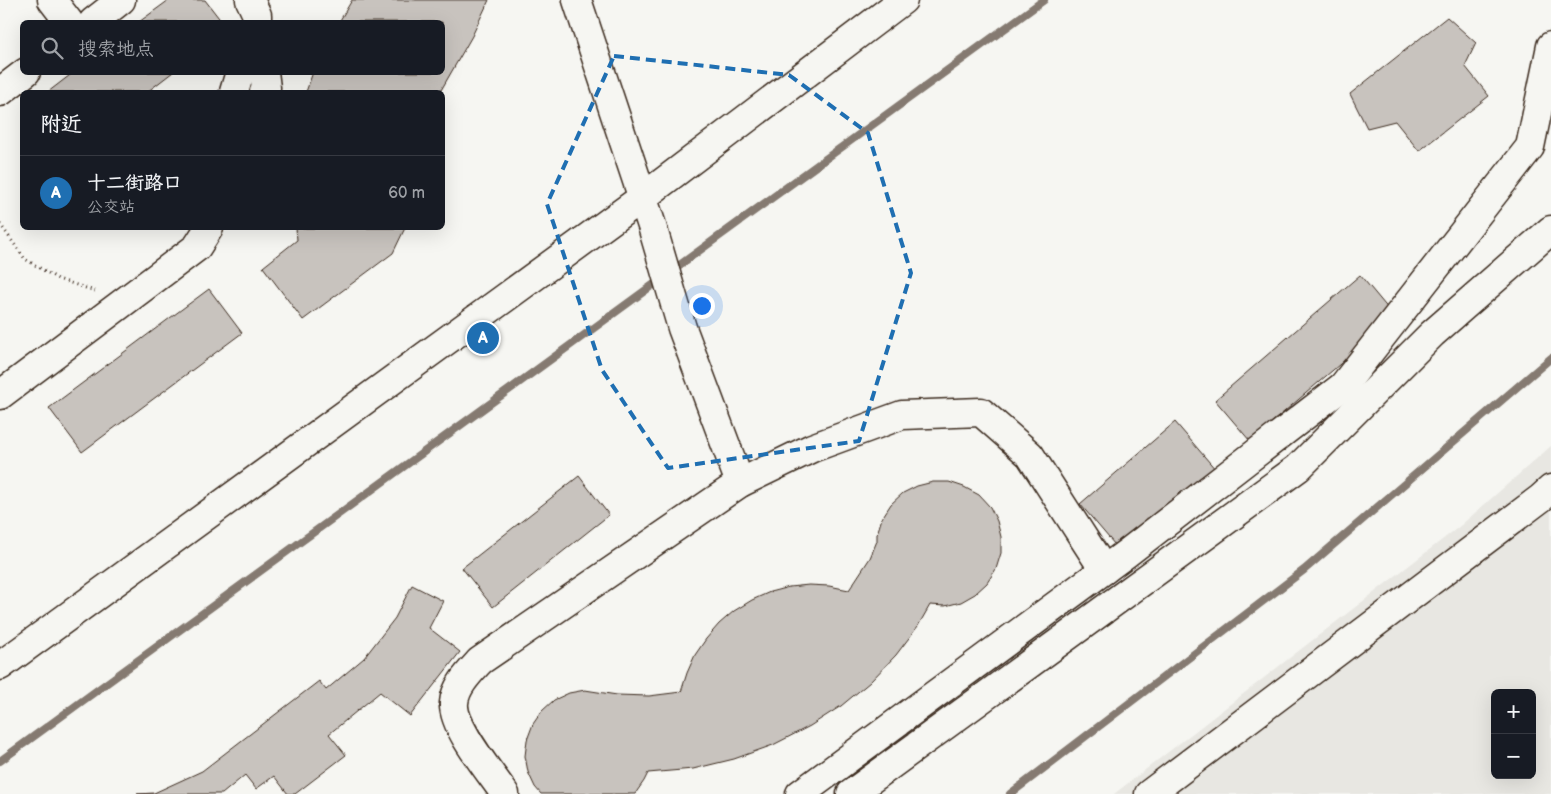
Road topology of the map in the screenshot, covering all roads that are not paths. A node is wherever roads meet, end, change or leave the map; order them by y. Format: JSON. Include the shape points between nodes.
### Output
{"nodes":[{"id":1,"x":52,"y":0,"type":"edge"},
{"id":2,"x":122,"y":0,"type":"edge"},
{"id":3,"x":577,"y":0,"type":"edge"},
{"id":4,"x":903,"y":0,"type":"edge"},
{"id":5,"x":67,"y":20,"type":"edge"},
{"id":6,"x":96,"y":20,"type":"edge"},
{"id":7,"x":1551,"y":46,"type":"edge"},
{"id":8,"x":22,"y":75,"type":"edge"},
{"id":9,"x":239,"y":75,"type":"edge"},
{"id":10,"x":264,"y":75,"type":"edge"},
{"id":11,"x":235,"y":90,"type":"edge"},
{"id":12,"x":265,"y":90,"type":"edge"},
{"id":13,"x":0,"y":92,"type":"edge"},
{"id":14,"x":642,"y":198,"type":"junction"},
{"id":15,"x":208,"y":230,"type":"edge"},
{"id":16,"x":1551,"y":230,"type":"edge"},
{"id":17,"x":0,"y":395,"type":"edge"},
{"id":18,"x":740,"y":483,"type":"junction"},
{"id":19,"x":1551,"y":489,"type":"edge"},
{"id":20,"x":1104,"y":570,"type":"junction"},
{"id":21,"x":0,"y":666,"type":"edge"},
{"id":22,"x":505,"y":794,"type":"edge"},
{"id":23,"x":800,"y":794,"type":"edge"},
{"id":24,"x":851,"y":794,"type":"edge"},
{"id":25,"x":1150,"y":794,"type":"edge"}],
"edges":[{"from":1,"to":5,"type":"street"},
{"from":2,"to":6,"type":"street"},
{"from":3,"to":14,"type":"street"},
{"from":4,"to":14,"type":"street"},
{"from":7,"to":20,"type":"street","via":[[1530,147],[1343,386]]},
{"from":8,"to":13,"type":"street"},
{"from":9,"to":11,"type":"street"},
{"from":10,"to":12,"type":"street"},
{"from":14,"to":18,"type":"street","via":[[682,328]]},
{"from":14,"to":21,"type":"street"},
{"from":15,"to":17,"type":"street","via":[[197,248]]},
{"from":16,"to":24,"type":"street","via":[[1432,334],[1298,468]]},
{"from":18,"to":20,"type":"street","via":[[812,448],[902,415],[981,412],[1030,455]]},
{"from":18,"to":22,"type":"street","via":[[480,661],[462,682],[454,702],[458,725]]},
{"from":19,"to":25,"type":"street"},
{"from":20,"to":23,"type":"street"}]}
